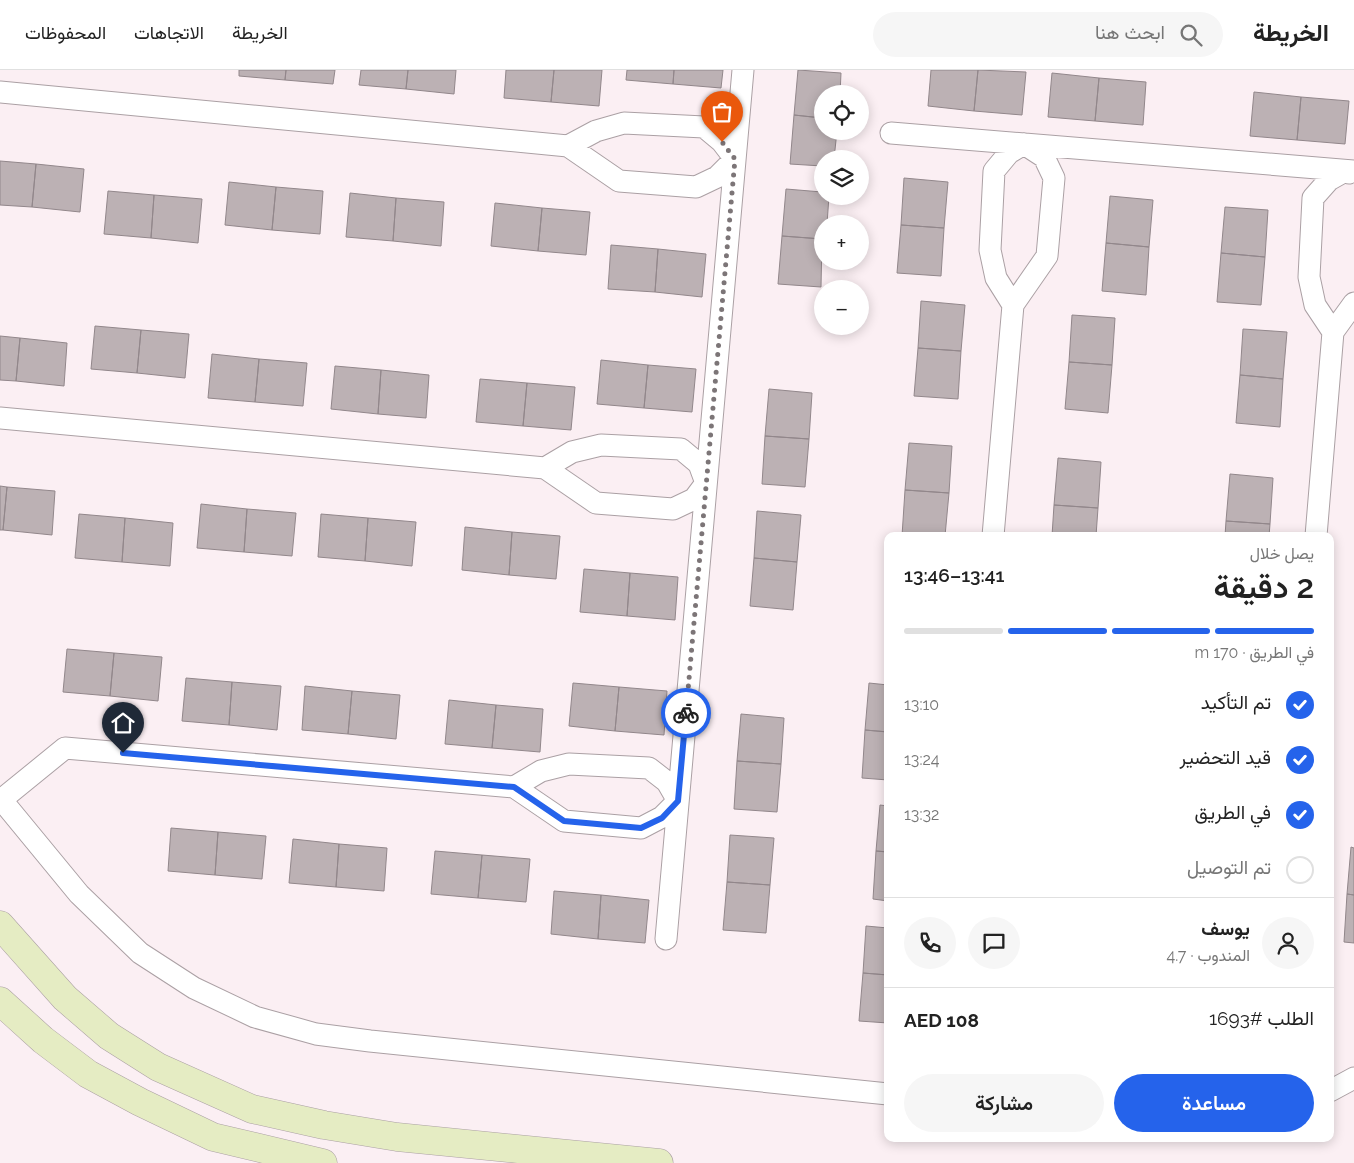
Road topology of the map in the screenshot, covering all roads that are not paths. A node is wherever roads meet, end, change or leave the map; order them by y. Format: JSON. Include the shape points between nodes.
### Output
{"nodes":[{"id":1,"x":743,"y":70,"type":"edge"},
{"id":2,"x":0,"y":92,"type":"edge"},
{"id":3,"x":891,"y":133,"type":"dead end"},
{"id":4,"x":1024,"y":144,"type":"junction"},
{"id":5,"x":568,"y":146,"type":"junction"},
{"id":6,"x":735,"y":159,"type":"junction"},
{"id":7,"x":1351,"y":173,"type":"edge"},
{"id":8,"x":1354,"y":303,"type":"edge"},
{"id":9,"x":1013,"y":305,"type":"junction"},
{"id":10,"x":1332,"y":332,"type":"junction"},
{"id":11,"x":0,"y":418,"type":"edge"},
{"id":12,"x":545,"y":468,"type":"junction"},
{"id":13,"x":706,"y":482,"type":"junction"},
{"id":14,"x":993,"y":532,"type":"edge"},
{"id":15,"x":1316,"y":532,"type":"edge"},
{"id":16,"x":514,"y":787,"type":"junction"},
{"id":17,"x":1,"y":799,"type":"edge"},
{"id":18,"x":678,"y":801,"type":"junction"},
{"id":19,"x":0,"y":925,"type":"edge"},
{"id":20,"x":666,"y":939,"type":"dead end"},
{"id":21,"x":0,"y":1001,"type":"edge"},
{"id":22,"x":1354,"y":1078,"type":"edge"},
{"id":23,"x":1334,"y":1089,"type":"edge"},
{"id":24,"x":884,"y":1094,"type":"edge"},
{"id":25,"x":323,"y":1163,"type":"edge"},
{"id":26,"x":659,"y":1163,"type":"edge"}],
"edges":[{"from":1,"to":6,"type":"street"},
{"from":2,"to":5,"type":"street"},
{"from":3,"to":4,"type":"street"},
{"from":4,"to":7,"type":"street"},
{"from":4,"to":9,"type":"street","via":[[1009,153],[994,171],[990,250],[996,278]]},
{"from":4,"to":9,"type":"street","via":[[1044,157],[1054,178],[1047,256]]},
{"from":5,"to":6,"type":"street","via":[[596,131],[624,123],[704,127]]},
{"from":5,"to":6,"type":"street","via":[[619,181],[686,187],[696,187],[717,177]]},
{"from":6,"to":13,"type":"street"},
{"from":7,"to":10,"type":"street","via":[[1329,180],[1313,198],[1309,277],[1315,305]]},
{"from":8,"to":10,"type":"street"},
{"from":9,"to":14,"type":"street"},
{"from":10,"to":15,"type":"street"},
{"from":11,"to":12,"type":"street"},
{"from":12,"to":13,"type":"street","via":[[596,503],[673,509],[694,499]]},
{"from":12,"to":13,"type":"street","via":[[572,452],[600,445],[680,449],[698,464]]},
{"from":13,"to":18,"type":"street"},
{"from":16,"to":17,"type":"street","via":[[64,748]]},
{"from":16,"to":18,"type":"street","via":[[564,821],[641,828],[662,818]]},
{"from":16,"to":18,"type":"street","via":[[541,771],[569,764],[649,768],[667,782]]},
{"from":17,"to":24,"type":"street","via":[[79,894],[140,953],[194,988],[255,1018],[316,1034],[370,1041]]},
{"from":18,"to":20,"type":"street"},
{"from":19,"to":26,"type":"main road","via":[[65,998],[109,1036],[158,1066],[252,1109],[398,1137]]},
{"from":21,"to":25,"type":"main road","via":[[43,1040],[88,1074],[140,1102],[213,1137]]},
{"from":22,"to":23,"type":"street"}]}
